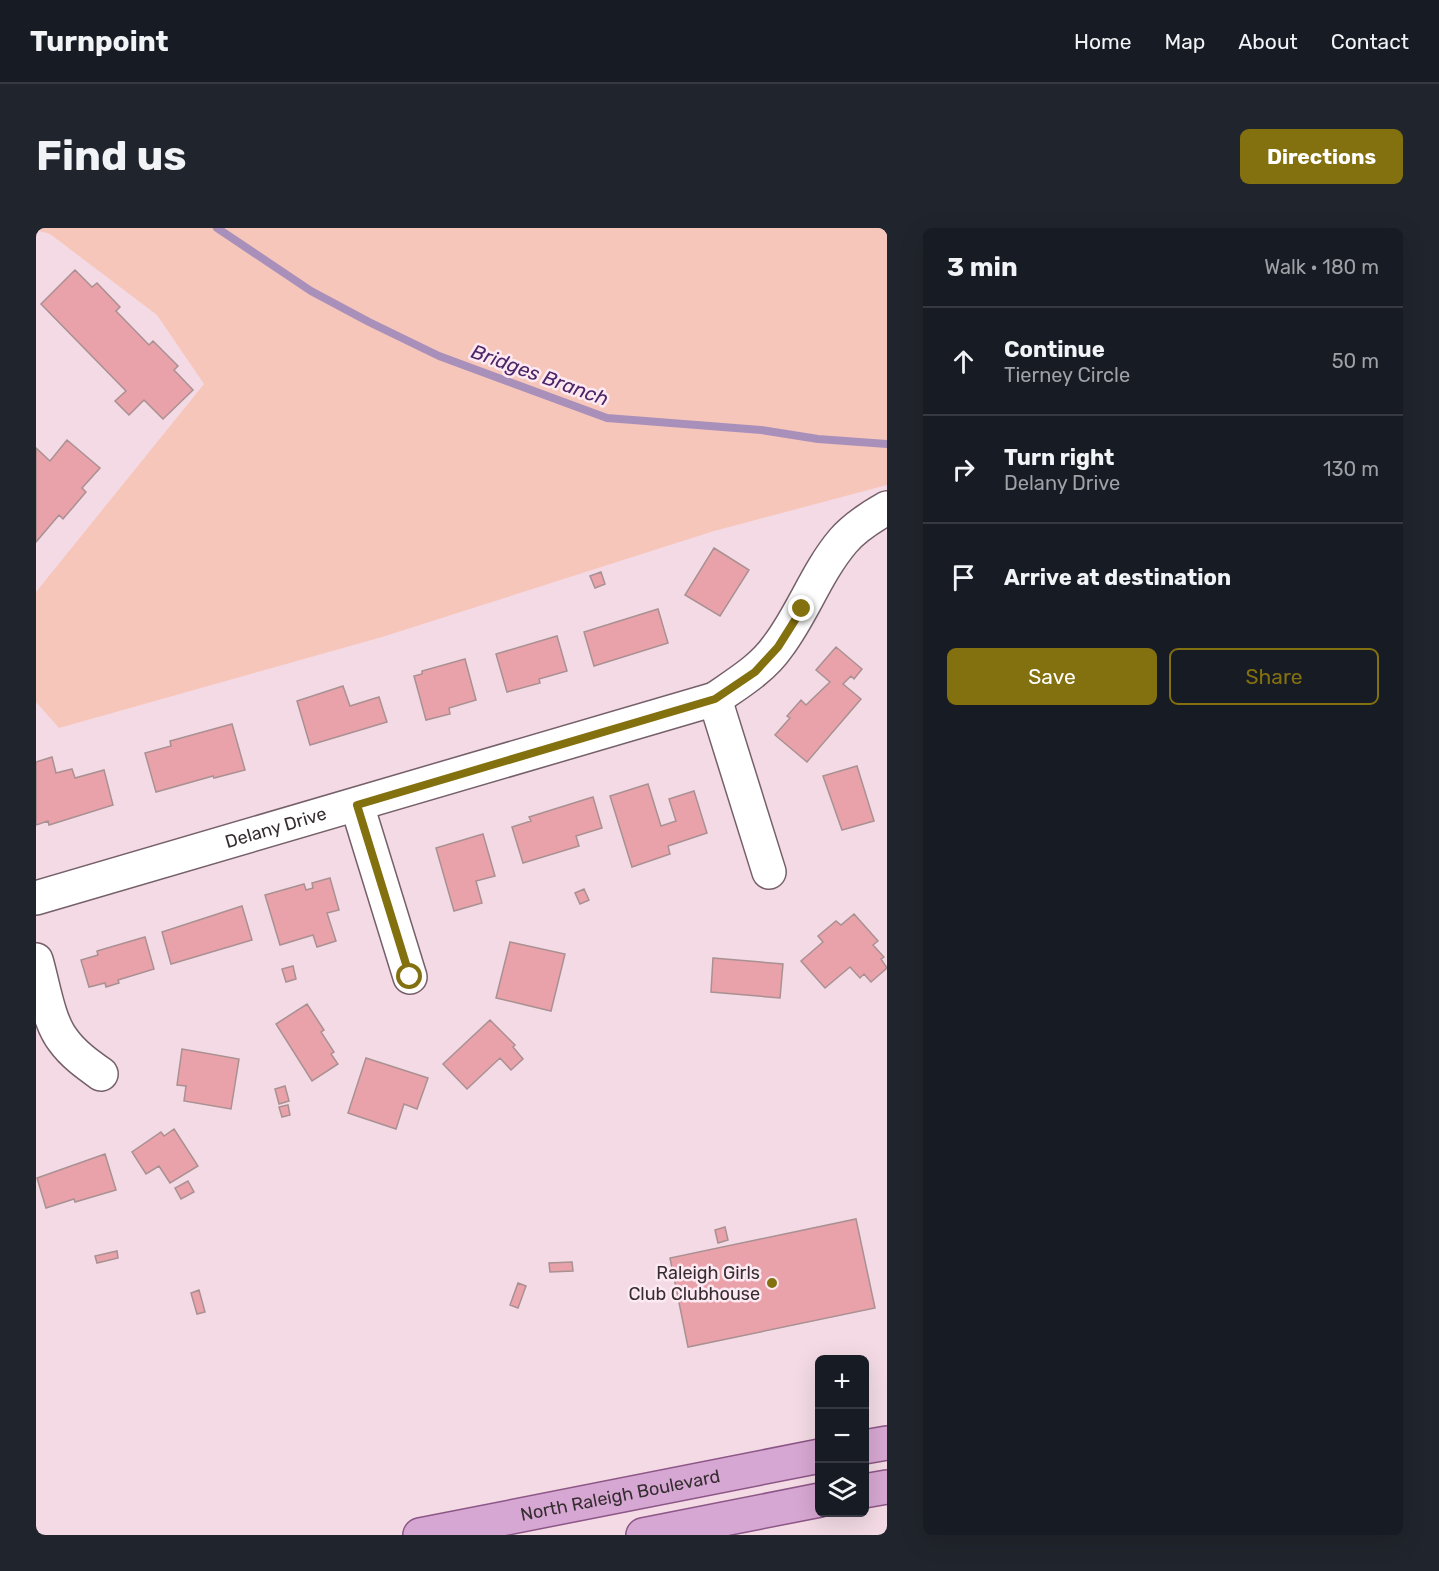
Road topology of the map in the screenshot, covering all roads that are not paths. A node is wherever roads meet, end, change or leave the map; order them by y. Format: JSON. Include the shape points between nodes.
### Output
{"nodes":[{"id":1,"x":887,"y":508,"type":"edge"},
{"id":2,"x":715,"y":699,"type":"junction"},
{"id":3,"x":357,"y":805,"type":"junction"},
{"id":4,"x":769,"y":872,"type":"dead end"},
{"id":5,"x":36,"y":898,"type":"edge"},
{"id":6,"x":36,"y":960,"type":"edge"},
{"id":7,"x":410,"y":977,"type":"dead end"},
{"id":8,"x":101,"y":1074,"type":"dead end"},
{"id":9,"x":887,"y":1443,"type":"edge"},
{"id":10,"x":869,"y":1446,"type":"edge"},
{"id":11,"x":815,"y":1457,"type":"edge"},
{"id":12,"x":887,"y":1487,"type":"edge"},
{"id":13,"x":869,"y":1490,"type":"edge"},
{"id":14,"x":815,"y":1501,"type":"edge"},
{"id":15,"x":420,"y":1535,"type":"edge"},
{"id":16,"x":643,"y":1535,"type":"edge"}],
"edges":[{"from":1,"to":2,"type":"street","name":"Delany Drive","via":[[868,518],[844,540],[778,647],[755,672]]},
{"from":2,"to":3,"type":"street","name":"Delany Drive"},
{"from":2,"to":4,"type":"street"},
{"from":3,"to":5,"type":"street","name":"Delany Drive"},
{"from":3,"to":7,"type":"street"},
{"from":6,"to":8,"type":"street","via":[[61,1038]]},
{"from":9,"to":10,"type":"main road"},
{"from":11,"to":15,"type":"main road","name":"North Raleigh Boulevard"},
{"from":12,"to":13,"type":"main road"},
{"from":14,"to":16,"type":"main road"}]}
